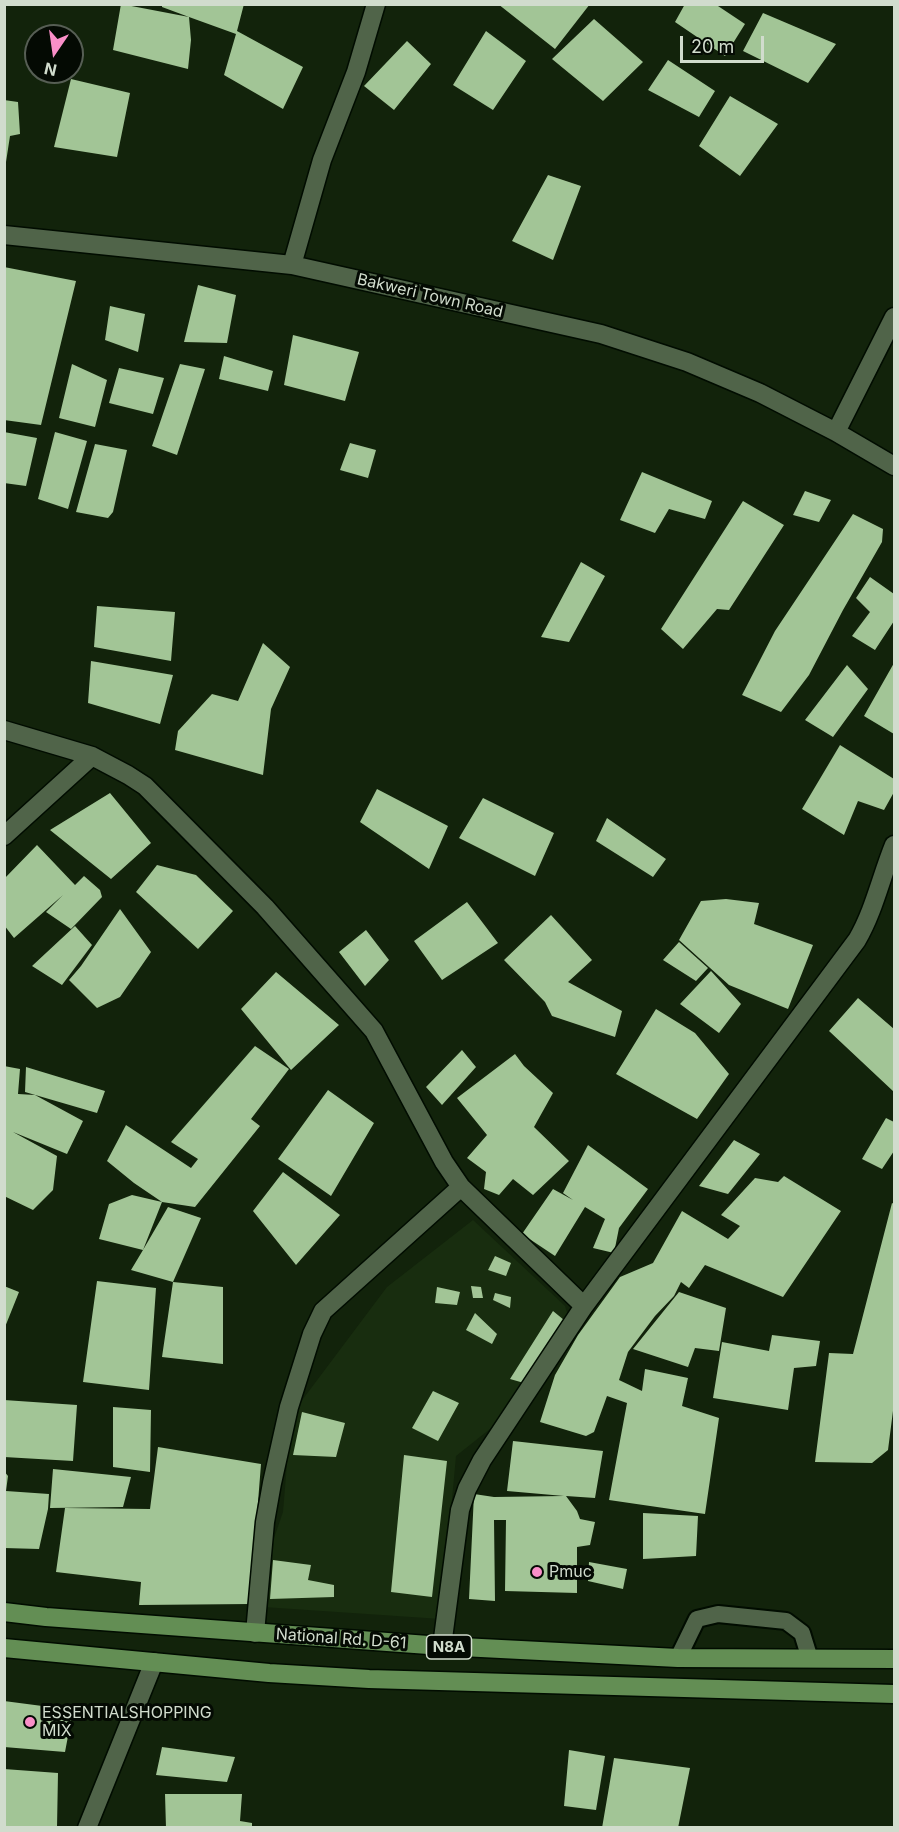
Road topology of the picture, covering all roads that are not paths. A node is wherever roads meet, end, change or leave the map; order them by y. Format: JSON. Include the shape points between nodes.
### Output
{"nodes":[{"id":1,"x":376,"y":4,"type":"edge"},
{"id":2,"x":4,"y":235,"type":"edge"},
{"id":3,"x":292,"y":265,"type":"junction"},
{"id":4,"x":894,"y":317,"type":"edge"},
{"id":5,"x":836,"y":432,"type":"junction"},
{"id":6,"x":894,"y":466,"type":"edge"},
{"id":7,"x":4,"y":730,"type":"edge"},
{"id":8,"x":92,"y":756,"type":"junction"},
{"id":9,"x":4,"y":836,"type":"edge"},
{"id":10,"x":894,"y":845,"type":"edge"},
{"id":11,"x":461,"y":1187,"type":"junction"},
{"id":12,"x":584,"y":1306,"type":"junction"},
{"id":13,"x":4,"y":1612,"type":"edge"},
{"id":14,"x":255,"y":1633,"type":"junction"},
{"id":15,"x":442,"y":1646,"type":"junction"},
{"id":16,"x":4,"y":1648,"type":"edge"},
{"id":17,"x":678,"y":1658,"type":"junction"},
{"id":18,"x":810,"y":1659,"type":"junction"},
{"id":19,"x":894,"y":1659,"type":"edge"},
{"id":20,"x":154,"y":1662,"type":"junction"},
{"id":21,"x":894,"y":1694,"type":"edge"},
{"id":22,"x":87,"y":1827,"type":"edge"}],
"edges":[{"from":1,"to":3,"type":"street","via":[[356,72],[322,160]]},
{"from":2,"to":3,"type":"street","name":"Bakweri Town Road"},
{"from":3,"to":5,"type":"street","name":"Bakweri Town Road","via":[[602,334],[687,362]]},
{"from":4,"to":5,"type":"street"},
{"from":5,"to":6,"type":"street","name":"Bakweri Town Road"},
{"from":7,"to":8,"type":"street"},
{"from":8,"to":9,"type":"street"},
{"from":8,"to":11,"type":"street","via":[[145,786],[265,907],[374,1031]]},
{"from":10,"to":12,"type":"street","via":[[866,923],[850,950]]},
{"from":11,"to":12,"type":"street"},
{"from":11,"to":14,"type":"street","via":[[323,1311],[312,1334],[289,1407],[272,1483]]},
{"from":12,"to":15,"type":"street","via":[[467,1489],[460,1510]]},
{"from":13,"to":14,"type":"highway","name":"National Rd. D-61","number":"N8A"},
{"from":14,"to":15,"type":"highway","name":"National Rd. D-61","number":"N8A"},
{"from":15,"to":17,"type":"highway","name":"National Rd. D-61","number":"N8A"},
{"from":16,"to":20,"type":"highway","number":"N8A"},
{"from":17,"to":18,"type":"highway","name":"National Rd. D-61","number":"N8A"},
{"from":17,"to":18,"type":"lane","via":[[697,1619],[718,1614],[786,1621],[802,1632]]},
{"from":18,"to":19,"type":"highway","name":"National Rd. D-61","number":"N8A"},
{"from":20,"to":21,"type":"highway","number":"N8A","via":[[369,1679]]},
{"from":20,"to":22,"type":"street"}]}
